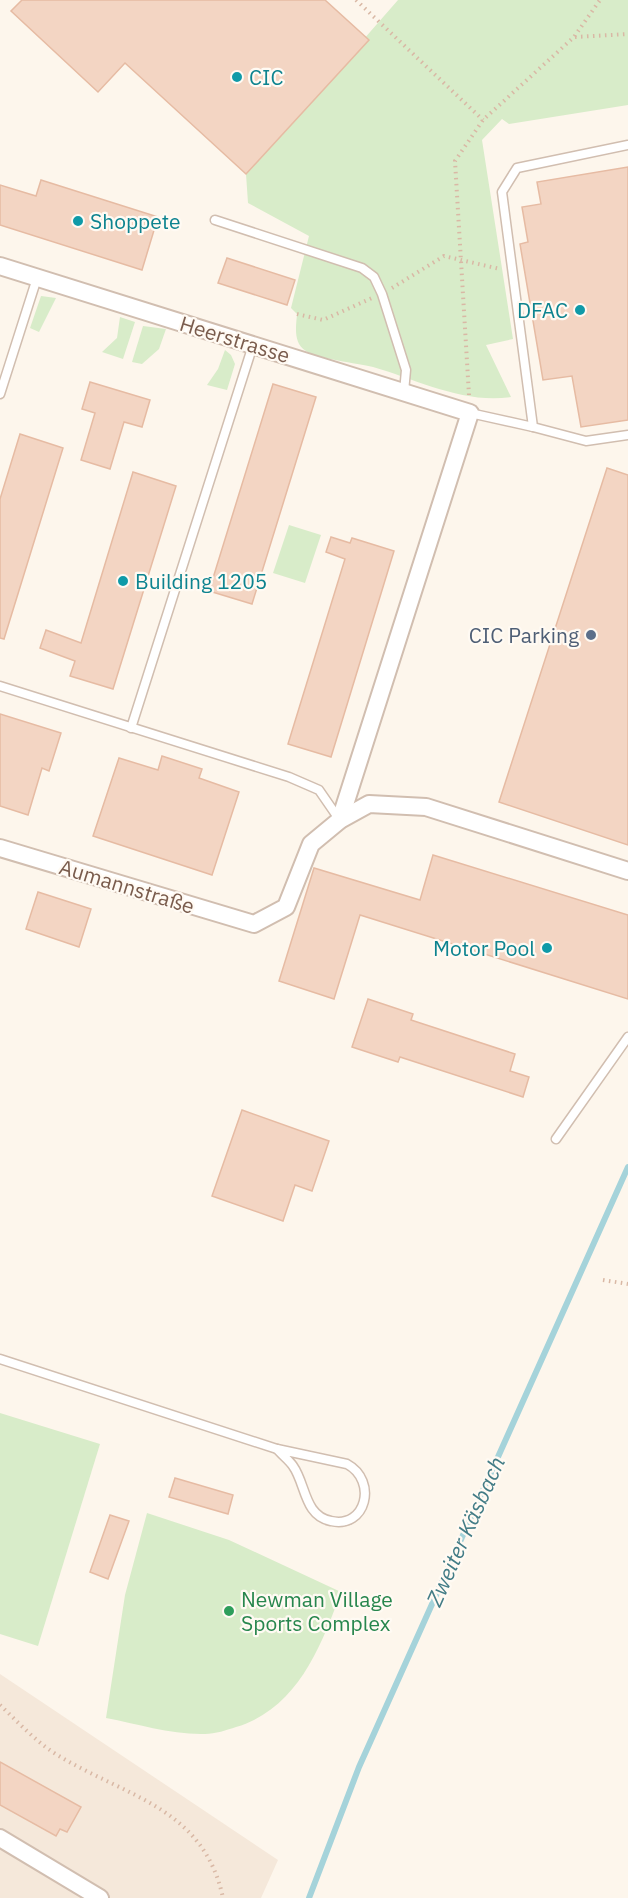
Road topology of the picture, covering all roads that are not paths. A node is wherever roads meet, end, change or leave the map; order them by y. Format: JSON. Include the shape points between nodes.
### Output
{"nodes":[{"id":1,"x":628,"y":145,"type":"edge"},
{"id":2,"x":215,"y":220,"type":"dead end"},
{"id":3,"x":0,"y":266,"type":"edge"},
{"id":4,"x":37,"y":278,"type":"junction"},
{"id":5,"x":253,"y":345,"type":"junction"},
{"id":6,"x":404,"y":393,"type":"junction"},
{"id":7,"x":0,"y":394,"type":"edge"},
{"id":8,"x":470,"y":413,"type":"junction"},
{"id":9,"x":533,"y":427,"type":"junction"},
{"id":10,"x":628,"y":435,"type":"edge"},
{"id":11,"x":0,"y":686,"type":"edge"},
{"id":12,"x":131,"y":728,"type":"junction"},
{"id":13,"x":340,"y":820,"type":"junction"},
{"id":14,"x":0,"y":848,"type":"edge"},
{"id":15,"x":628,"y":871,"type":"edge"},
{"id":16,"x":628,"y":1037,"type":"edge"},
{"id":17,"x":556,"y":1139,"type":"dead end"},
{"id":18,"x":0,"y":1359,"type":"edge"},
{"id":19,"x":277,"y":1449,"type":"junction"},
{"id":20,"x":0,"y":1838,"type":"edge"},
{"id":21,"x":100,"y":1898,"type":"edge"}],
"edges":[{"from":1,"to":9,"type":"lane","via":[[517,168],[502,192]]},
{"from":2,"to":6,"type":"lane","via":[[362,268],[374,277],[406,370]]},
{"from":3,"to":4,"type":"street","name":"Heerstrasse"},
{"from":4,"to":5,"type":"street","name":"Heerstrasse"},
{"from":4,"to":7,"type":"lane"},
{"from":5,"to":6,"type":"street","name":"Heerstrasse"},
{"from":5,"to":12,"type":"lane"},
{"from":6,"to":8,"type":"street","name":"Heerstrasse"},
{"from":8,"to":9,"type":"lane"},
{"from":8,"to":13,"type":"street"},
{"from":9,"to":10,"type":"lane","via":[[586,441]]},
{"from":11,"to":12,"type":"lane"},
{"from":12,"to":13,"type":"lane","via":[[319,790]]},
{"from":13,"to":14,"type":"street","name":"Aumannstraße","via":[[311,844],[286,907],[254,924]]},
{"from":13,"to":15,"type":"street","via":[[369,804],[426,807]]},
{"from":16,"to":17,"type":"lane"},
{"from":18,"to":19,"type":"lane"},
{"from":19,"to":19,"type":"lane","via":[[294,1466],[308,1503],[321,1518],[340,1522],[358,1513],[365,1485],[355,1468]]},
{"from":20,"to":21,"type":"street"}]}
